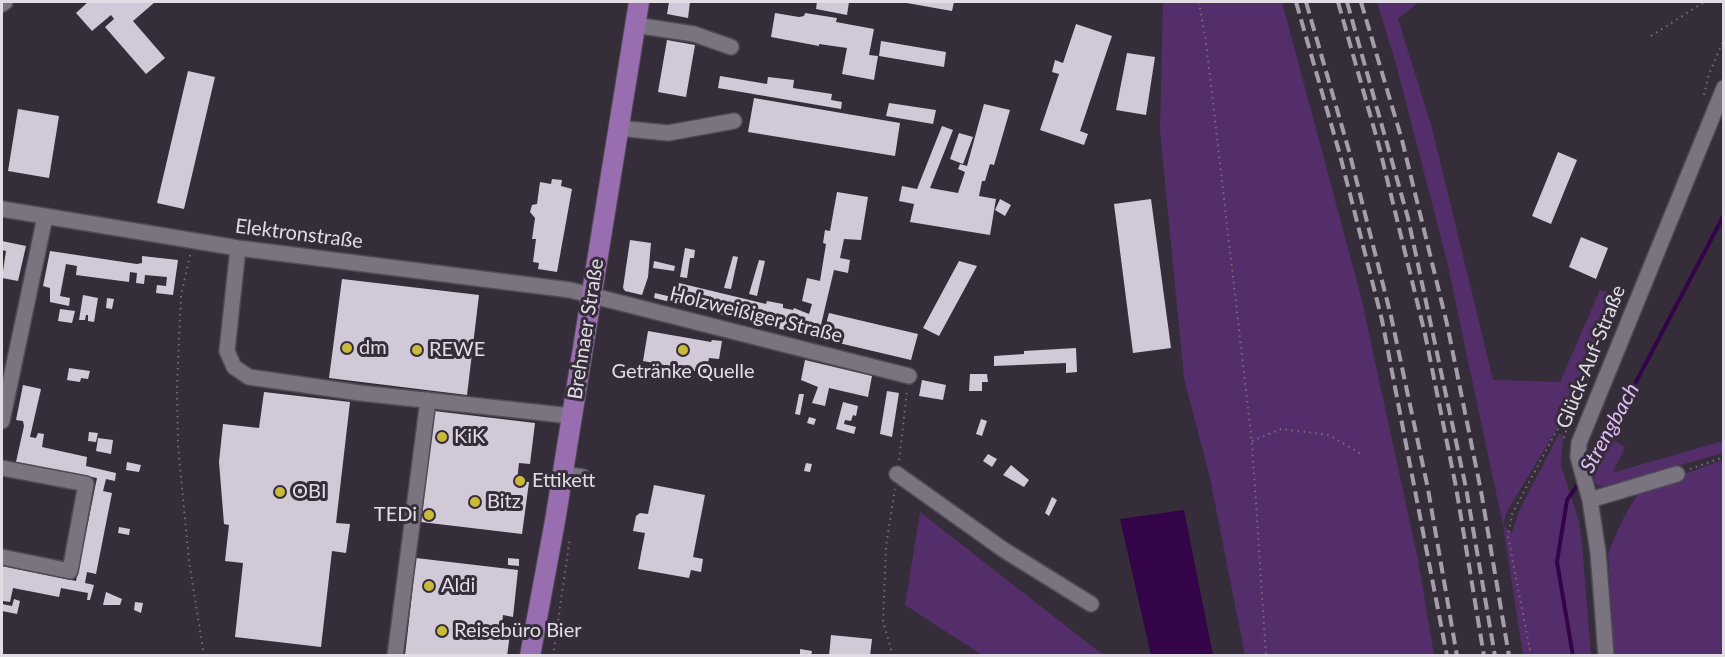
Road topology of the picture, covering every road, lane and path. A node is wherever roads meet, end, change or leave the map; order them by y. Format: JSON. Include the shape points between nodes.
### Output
{"nodes":[{"id":1,"x":639,"y":2,"type":"edge"},
{"id":2,"x":1199,"y":2,"type":"edge"},
{"id":3,"x":1704,"y":2,"type":"edge"},
{"id":4,"x":635,"y":25,"type":"junction"},
{"id":5,"x":1651,"y":36,"type":"dead end"},
{"id":6,"x":731,"y":47,"type":"dead end"},
{"id":7,"x":1724,"y":88,"type":"edge"},
{"id":8,"x":734,"y":122,"type":"dead end"},
{"id":9,"x":618,"y":128,"type":"junction"},
{"id":10,"x":2,"y":209,"type":"edge"},
{"id":11,"x":45,"y":217,"type":"junction"},
{"id":12,"x":193,"y":240,"type":"junction"},
{"id":13,"x":238,"y":248,"type":"junction"},
{"id":14,"x":591,"y":296,"type":"junction"},
{"id":15,"x":909,"y":376,"type":"joint"},
{"id":16,"x":428,"y":400,"type":"junction"},
{"id":17,"x":572,"y":416,"type":"junction"},
{"id":18,"x":2,"y":421,"type":"edge"},
{"id":19,"x":1252,"y":443,"type":"junction"},
{"id":20,"x":1363,"y":455,"type":"dead end"},
{"id":21,"x":1724,"y":457,"type":"edge"},
{"id":22,"x":2,"y":468,"type":"edge"},
{"id":23,"x":563,"y":474,"type":"junction"},
{"id":24,"x":897,"y":474,"type":"junction"},
{"id":25,"x":1677,"y":474,"type":"joint"},
{"id":26,"x":583,"y":477,"type":"dead end"},
{"id":27,"x":1588,"y":494,"type":"junction"},
{"id":28,"x":571,"y":530,"type":"dead end"},
{"id":29,"x":2,"y":556,"type":"edge"},
{"id":30,"x":1092,"y":604,"type":"dead end"},
{"id":31,"x":204,"y":656,"type":"edge"},
{"id":32,"x":395,"y":656,"type":"edge"},
{"id":33,"x":530,"y":656,"type":"edge"},
{"id":34,"x":553,"y":656,"type":"edge"},
{"id":35,"x":893,"y":656,"type":"edge"},
{"id":36,"x":1266,"y":656,"type":"edge"},
{"id":37,"x":1606,"y":656,"type":"edge"}],
"edges":[{"from":1,"to":4,"type":"main road","name":"Brehnaer Straße"},
{"from":2,"to":19,"type":"path"},
{"from":3,"to":5,"type":"path"},
{"from":4,"to":6,"type":"street","via":[[694,34]]},
{"from":4,"to":9,"type":"main road","name":"Brehnaer Straße"},
{"from":7,"to":27,"type":"street","name":"Glück-Auf-Straße","via":[[1585,423],[1578,457]]},
{"from":8,"to":9,"type":"street","via":[[669,133]]},
{"from":9,"to":14,"type":"main road","name":"Brehnaer Straße"},
{"from":10,"to":11,"type":"street","name":"Elektronstraße"},
{"from":11,"to":12,"type":"street","name":"Elektronstraße"},
{"from":11,"to":18,"type":"street"},
{"from":12,"to":13,"type":"street","name":"Elektronstraße"},
{"from":12,"to":31,"type":"path","via":[[182,296],[178,445]]},
{"from":13,"to":14,"type":"street","name":"Elektronstraße","via":[[560,288]]},
{"from":13,"to":16,"type":"street","via":[[227,351],[234,367],[249,377]]},
{"from":14,"to":15,"type":"street","name":"Holzweißiger Straße","via":[[731,336]]},
{"from":14,"to":17,"type":"main road","name":"Brehnaer Straße"},
{"from":15,"to":24,"type":"path"},
{"from":16,"to":17,"type":"street"},
{"from":16,"to":32,"type":"street"},
{"from":17,"to":23,"type":"main road","name":"Brehnaer Straße"},
{"from":19,"to":20,"type":"path","via":[[1281,429],[1329,435]]},
{"from":19,"to":36,"type":"path"},
{"from":21,"to":25,"type":"path"},
{"from":22,"to":29,"type":"street","via":[[86,484],[70,571]]},
{"from":23,"to":26,"type":"street"},
{"from":23,"to":33,"type":"main road","name":"Brehnaer Straße"},
{"from":24,"to":30,"type":"street","via":[[1004,550]]},
{"from":24,"to":35,"type":"path","via":[[886,546],[883,621]]},
{"from":25,"to":27,"type":"street"},
{"from":27,"to":37,"type":"street","name":"Glück-Auf-Straße","via":[[1598,552]]},
{"from":28,"to":34,"type":"path"}]}
